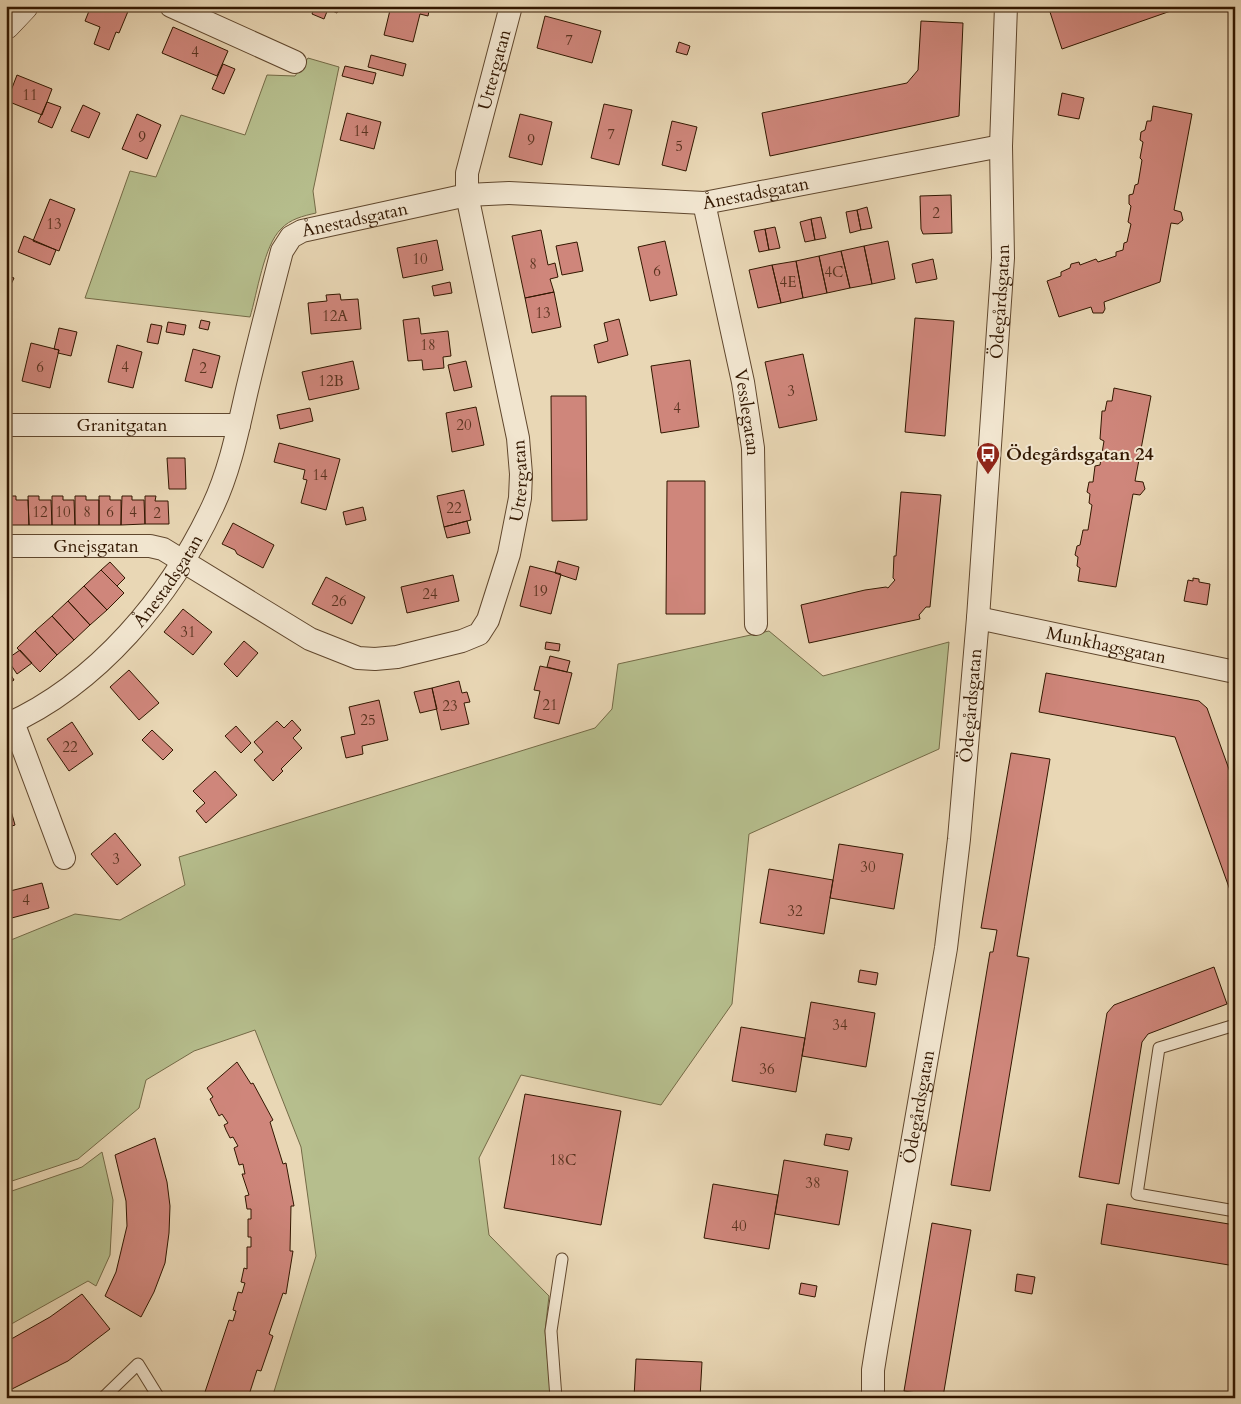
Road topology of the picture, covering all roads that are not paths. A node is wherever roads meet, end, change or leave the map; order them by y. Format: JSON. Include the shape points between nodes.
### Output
{"nodes":[{"id":1,"x":24,"y":6,"type":"edge"},
{"id":2,"x":172,"y":6,"type":"edge"},
{"id":3,"x":511,"y":6,"type":"edge"},
{"id":4,"x":1006,"y":6,"type":"edge"},
{"id":5,"x":6,"y":25,"type":"edge"},
{"id":6,"x":295,"y":62,"type":"dead end"},
{"id":7,"x":1002,"y":146,"type":"junction"},
{"id":8,"x":468,"y":196,"type":"junction"},
{"id":9,"x":704,"y":204,"type":"junction"},
{"id":10,"x":6,"y":425,"type":"edge"},
{"id":11,"x":239,"y":425,"type":"junction"},
{"id":12,"x":6,"y":546,"type":"edge"},
{"id":13,"x":184,"y":560,"type":"junction"},
{"id":14,"x":978,"y":618,"type":"junction"},
{"id":15,"x":756,"y":624,"type":"dead end"},
{"id":16,"x":1235,"y":672,"type":"edge"},
{"id":17,"x":10,"y":724,"type":"edge"},
{"id":18,"x":64,"y":858,"type":"dead end"},
{"id":19,"x":1235,"y":1025,"type":"edge"},
{"id":20,"x":1235,"y":1211,"type":"edge"},
{"id":21,"x":562,"y":1259,"type":"dead end"},
{"id":22,"x":103,"y":1398,"type":"edge"},
{"id":23,"x":160,"y":1398,"type":"edge"},
{"id":24,"x":556,"y":1398,"type":"edge"},
{"id":25,"x":873,"y":1398,"type":"edge"}],
"edges":[{"from":1,"to":5,"type":"street"},
{"from":2,"to":6,"type":"street"},
{"from":3,"to":8,"type":"street","name":"Uttergatan","via":[[467,174]]},
{"from":4,"to":7,"type":"street","name":"Ödegårdsgatan"},
{"from":7,"to":9,"type":"street","name":"Ånestadsgatan"},
{"from":7,"to":14,"type":"street","name":"Ödegårdsgatan","via":[[1003,258]]},
{"from":8,"to":9,"type":"street","name":"Ånestadsgatan","via":[[509,193]]},
{"from":8,"to":11,"type":"street","name":"Ånestadsgatan","via":[[316,227],[291,237],[282,251]]},
{"from":8,"to":13,"type":"street","name":"Uttergatan","via":[[518,438],[521,474],[520,498],[509,554],[485,627],[473,637],[398,657],[358,658],[310,639]]},
{"from":9,"to":15,"type":"street","name":"Vesslegatan","via":[[743,382],[753,448]]},
{"from":10,"to":11,"type":"street","name":"Granitgatan"},
{"from":11,"to":13,"type":"street","name":"Ånestadsgatan","via":[[213,506]]},
{"from":12,"to":13,"type":"street","name":"Gnejsgatan","via":[[150,546]]},
{"from":13,"to":17,"type":"street","name":"Ånestadsgatan","via":[[128,634],[102,660],[62,692]]},
{"from":14,"to":16,"type":"street","name":"Munkhagsgatan"},
{"from":14,"to":25,"type":"street","name":"Ödegårdsgatan","via":[[946,948],[877,1345]]},
{"from":17,"to":18,"type":"street"},
{"from":19,"to":20,"type":"lane","via":[[1159,1048],[1137,1194]]},
{"from":21,"to":24,"type":"lane","via":[[551,1331]]},
{"from":22,"to":23,"type":"lane","via":[[138,1364]]}]}
